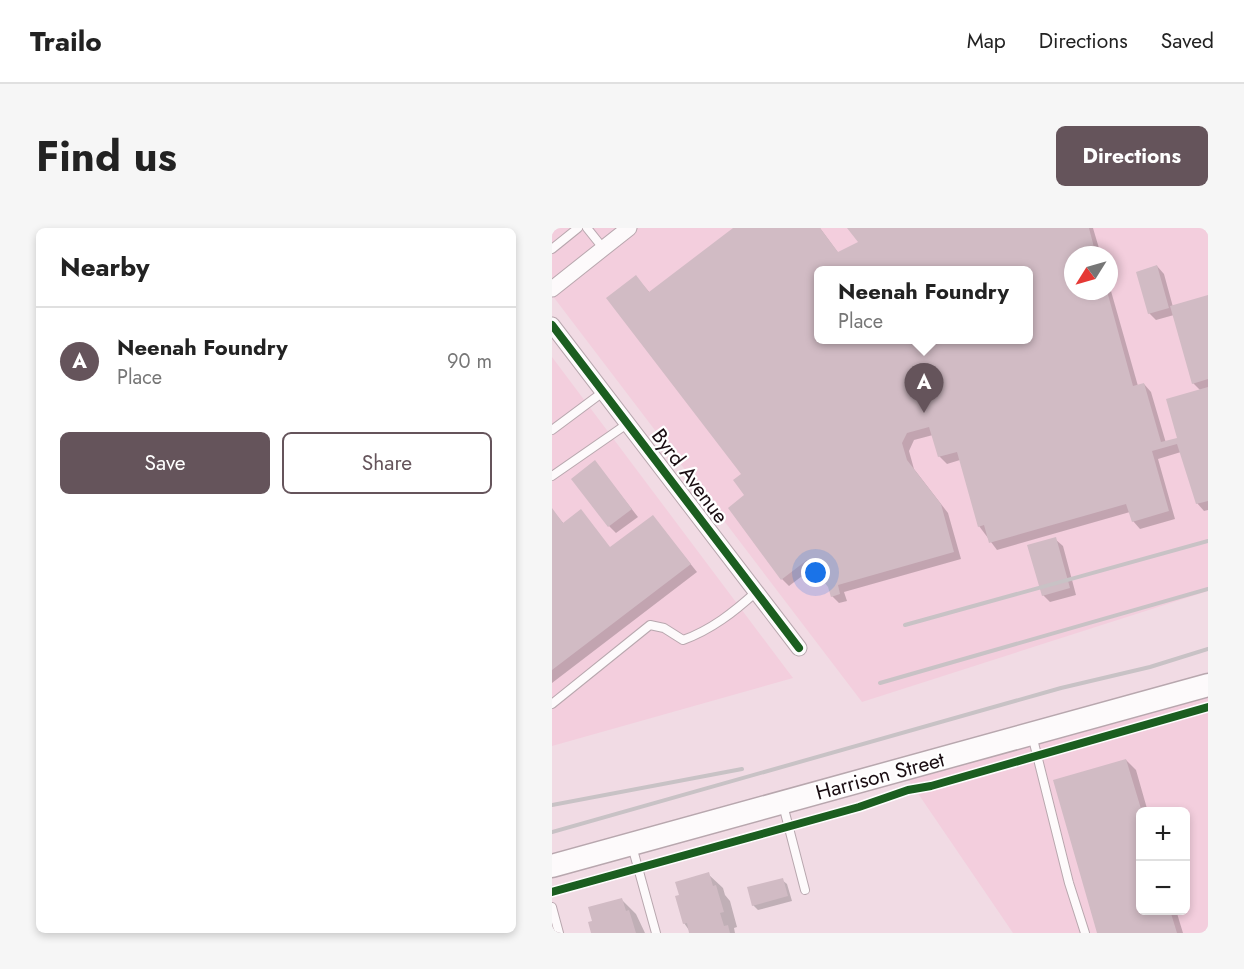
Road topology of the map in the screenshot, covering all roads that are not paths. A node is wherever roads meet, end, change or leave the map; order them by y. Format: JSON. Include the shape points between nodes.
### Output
{"nodes":[{"id":1,"x":578,"y":228,"type":"edge"},
{"id":2,"x":587,"y":228,"type":"edge"},
{"id":3,"x":629,"y":228,"type":"edge"},
{"id":4,"x":603,"y":248,"type":"junction"},
{"id":5,"x":552,"y":249,"type":"edge"},
{"id":6,"x":552,"y":289,"type":"edge"},
{"id":7,"x":552,"y":325,"type":"edge"},
{"id":8,"x":603,"y":392,"type":"junction"},
{"id":9,"x":627,"y":424,"type":"junction"},
{"id":10,"x":552,"y":430,"type":"edge"},
{"id":11,"x":552,"y":476,"type":"edge"},
{"id":12,"x":756,"y":592,"type":"junction"},
{"id":13,"x":799,"y":648,"type":"dead end"},
{"id":14,"x":1208,"y":685,"type":"edge"},
{"id":15,"x":552,"y":704,"type":"edge"},
{"id":16,"x":1032,"y":734,"type":"junction"},
{"id":17,"x":782,"y":803,"type":"junction"},
{"id":18,"x":631,"y":845,"type":"junction"},
{"id":19,"x":552,"y":866,"type":"edge"},
{"id":20,"x":805,"y":890,"type":"dead end"},
{"id":21,"x":552,"y":907,"type":"edge"},
{"id":22,"x":559,"y":933,"type":"edge"},
{"id":23,"x":656,"y":933,"type":"edge"},
{"id":24,"x":1085,"y":933,"type":"edge"}],
"edges":[{"from":1,"to":5,"type":"lane"},
{"from":2,"to":4,"type":"lane"},
{"from":3,"to":4,"type":"street"},
{"from":4,"to":6,"type":"street"},
{"from":7,"to":8,"type":"street","name":"Byrd Avenue"},
{"from":8,"to":9,"type":"street","name":"Byrd Avenue"},
{"from":8,"to":10,"type":"lane"},
{"from":9,"to":11,"type":"lane"},
{"from":9,"to":12,"type":"street","name":"Byrd Avenue"},
{"from":12,"to":13,"type":"street","name":"Byrd Avenue"},
{"from":12,"to":15,"type":"lane","via":[[732,613],[683,640],[664,628],[650,625]]},
{"from":14,"to":16,"type":"main road","name":"Harrison Street"},
{"from":16,"to":17,"type":"main road","name":"Harrison Street"},
{"from":16,"to":24,"type":"lane"},
{"from":17,"to":18,"type":"main road","name":"Harrison Street"},
{"from":17,"to":20,"type":"lane"},
{"from":18,"to":19,"type":"main road","name":"Harrison Street"},
{"from":18,"to":23,"type":"lane"},
{"from":21,"to":22,"type":"lane"}]}
